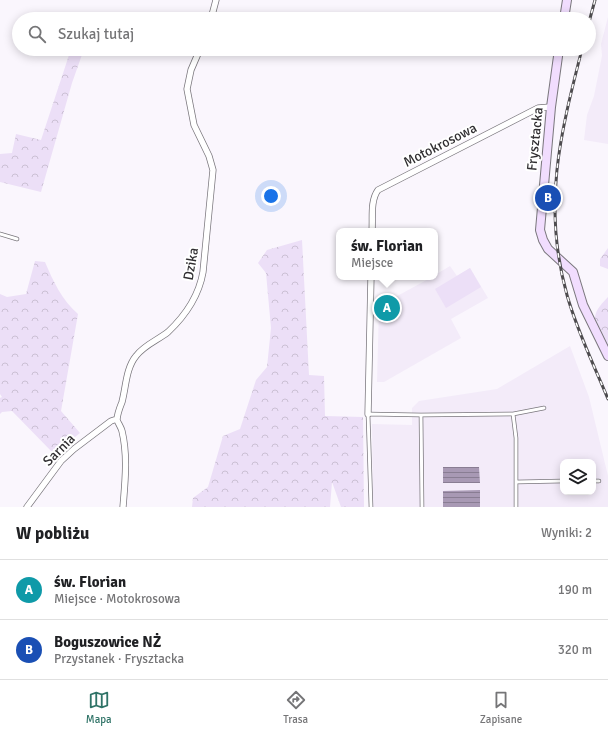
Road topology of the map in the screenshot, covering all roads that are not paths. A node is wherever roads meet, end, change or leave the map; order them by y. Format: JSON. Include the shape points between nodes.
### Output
{"nodes":[{"id":1,"x":216,"y":0,"type":"edge"},
{"id":2,"x":567,"y":0,"type":"edge"},
{"id":3,"x":213,"y":12,"type":"edge"},
{"id":4,"x":565,"y":12,"type":"edge"},
{"id":5,"x":197,"y":56,"type":"edge"},
{"id":6,"x":559,"y":56,"type":"edge"},
{"id":7,"x":551,"y":107,"type":"junction"},
{"id":8,"x":372,"y":228,"type":"edge"},
{"id":9,"x":0,"y":234,"type":"edge"},
{"id":10,"x":17,"y":239,"type":"dead end"},
{"id":11,"x":371,"y":280,"type":"edge"},
{"id":12,"x":608,"y":356,"type":"edge"},
{"id":13,"x":544,"y":408,"type":"dead end"},
{"id":14,"x":368,"y":414,"type":"junction"},
{"id":15,"x":514,"y":414,"type":"junction"},
{"id":16,"x":421,"y":415,"type":"junction"},
{"id":17,"x":117,"y":419,"type":"junction"},
{"id":18,"x":516,"y":482,"type":"junction"},
{"id":19,"x":560,"y":482,"type":"edge"},
{"id":20,"x":27,"y":507,"type":"edge"},
{"id":21,"x":124,"y":507,"type":"edge"},
{"id":22,"x":371,"y":507,"type":"edge"},
{"id":23,"x":422,"y":507,"type":"edge"},
{"id":24,"x":516,"y":507,"type":"edge"}],
"edges":[{"from":1,"to":3,"type":"street"},
{"from":2,"to":4,"type":"street"},
{"from":5,"to":17,"type":"street","name":"Dzika","via":[[187,89],[194,125],[213,170],[200,285],[196,295],[168,332],[136,356],[130,368]]},
{"from":6,"to":7,"type":"street","name":"Frysztacka"},
{"from":7,"to":8,"type":"street","name":"Motokrosowa","via":[[538,108],[378,190],[373,201]]},
{"from":7,"to":12,"type":"street","name":"Frysztacka","via":[[540,230],[548,249],[573,272],[583,304]]},
{"from":9,"to":10,"type":"lane"},
{"from":11,"to":14,"type":"street"},
{"from":13,"to":15,"type":"lane"},
{"from":14,"to":16,"type":"lane"},
{"from":14,"to":22,"type":"lane"},
{"from":15,"to":16,"type":"lane"},
{"from":15,"to":18,"type":"lane"},
{"from":16,"to":23,"type":"lane"},
{"from":17,"to":20,"type":"street","name":"Sarnia","via":[[61,461]]},
{"from":17,"to":21,"type":"street","via":[[122,430],[125,454]]},
{"from":18,"to":19,"type":"lane"},
{"from":18,"to":24,"type":"lane"}]}
